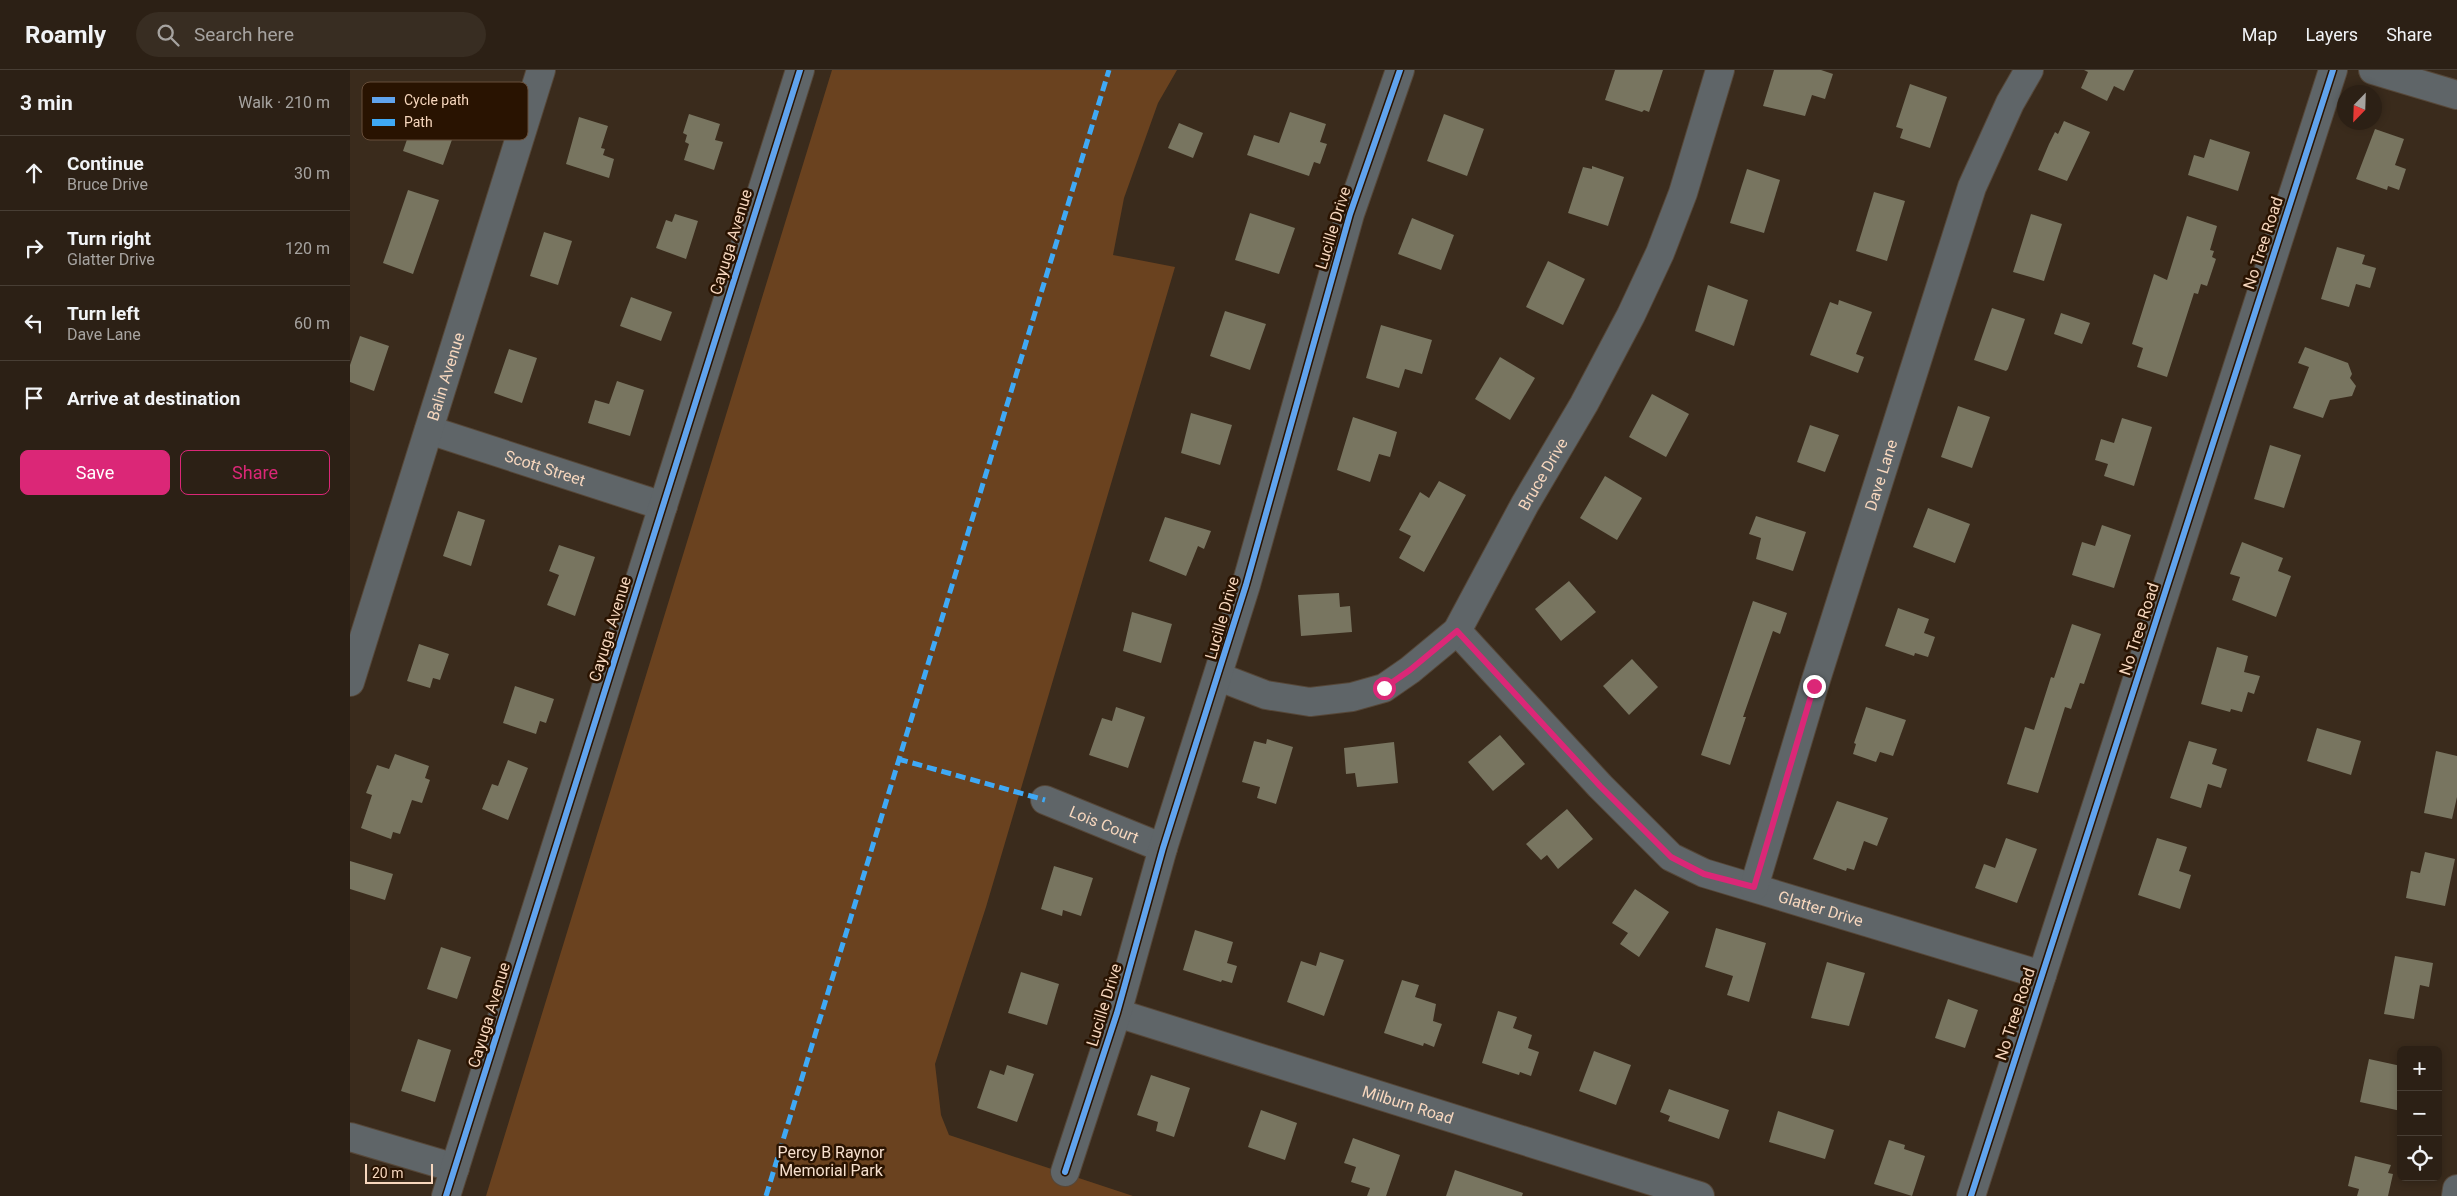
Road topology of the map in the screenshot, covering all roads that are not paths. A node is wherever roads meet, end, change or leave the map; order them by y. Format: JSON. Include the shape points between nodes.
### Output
{"nodes":[{"id":1,"x":541,"y":70,"type":"edge"},
{"id":2,"x":800,"y":70,"type":"edge"},
{"id":3,"x":1400,"y":70,"type":"edge"},
{"id":4,"x":1720,"y":70,"type":"edge"},
{"id":5,"x":2029,"y":70,"type":"edge"},
{"id":6,"x":2333,"y":70,"type":"edge"},
{"id":7,"x":2372,"y":70,"type":"edge"},
{"id":8,"x":2457,"y":95,"type":"edge"},
{"id":9,"x":528,"y":112,"type":"edge"},
{"id":10,"x":519,"y":140,"type":"edge"},
{"id":11,"x":429,"y":430,"type":"junction"},
{"id":12,"x":663,"y":506,"type":"junction"},
{"id":13,"x":1457,"y":631,"type":"junction"},
{"id":14,"x":1219,"y":677,"type":"junction"},
{"id":15,"x":350,"y":682,"type":"edge"},
{"id":16,"x":1045,"y":800,"type":"dead end"},
{"id":17,"x":1163,"y":848,"type":"junction"},
{"id":18,"x":1754,"y":887,"type":"junction"},
{"id":19,"x":2042,"y":975,"type":"junction"},
{"id":20,"x":1117,"y":1013,"type":"junction"},
{"id":21,"x":350,"y":1137,"type":"edge"},
{"id":22,"x":455,"y":1168,"type":"junction"},
{"id":23,"x":1066,"y":1172,"type":"dead end"},
{"id":24,"x":2457,"y":1189,"type":"edge"},
{"id":25,"x":446,"y":1196,"type":"edge"},
{"id":26,"x":1700,"y":1196,"type":"edge"},
{"id":27,"x":1971,"y":1196,"type":"edge"},
{"id":28,"x":2456,"y":1196,"type":"edge"}],
"edges":[{"from":1,"to":9,"type":"street","name":"Balin Avenue"},
{"from":2,"to":12,"type":"street","name":"Cayuga Avenue"},
{"from":3,"to":14,"type":"street","name":"Lucille Drive","via":[[1350,214]]},
{"from":4,"to":13,"type":"street","name":"Bruce Drive","via":[[1683,193],[1631,315]]},
{"from":5,"to":18,"type":"street","name":"Dave Lane","via":[[2010,103],[1972,187]]},
{"from":6,"to":19,"type":"street","name":"No Tree Road"},
{"from":7,"to":8,"type":"street"},
{"from":10,"to":11,"type":"street","name":"Balin Avenue"},
{"from":11,"to":12,"type":"street","name":"Scott Street"},
{"from":11,"to":15,"type":"street","name":"Balin Avenue"},
{"from":12,"to":22,"type":"street","name":"Cayuga Avenue"},
{"from":13,"to":14,"type":"street","name":"Bruce Drive","via":[[1384,688],[1352,697],[1310,702],[1266,695]]},
{"from":13,"to":18,"type":"street","name":"Glatter Drive","via":[[1600,786],[1671,857],[1704,874]]},
{"from":14,"to":17,"type":"street","name":"Lucille Drive"},
{"from":16,"to":17,"type":"street","name":"Lois Court"},
{"from":17,"to":20,"type":"street","name":"Lucille Drive"},
{"from":18,"to":19,"type":"street","name":"Glatter Drive"},
{"from":19,"to":27,"type":"street","name":"No Tree Road"},
{"from":20,"to":23,"type":"street","name":"Lucille Drive"},
{"from":20,"to":26,"type":"street","name":"Milburn Road"},
{"from":21,"to":22,"type":"street"},
{"from":22,"to":25,"type":"street","name":"Cayuga Avenue"},
{"from":24,"to":28,"type":"street"}]}
